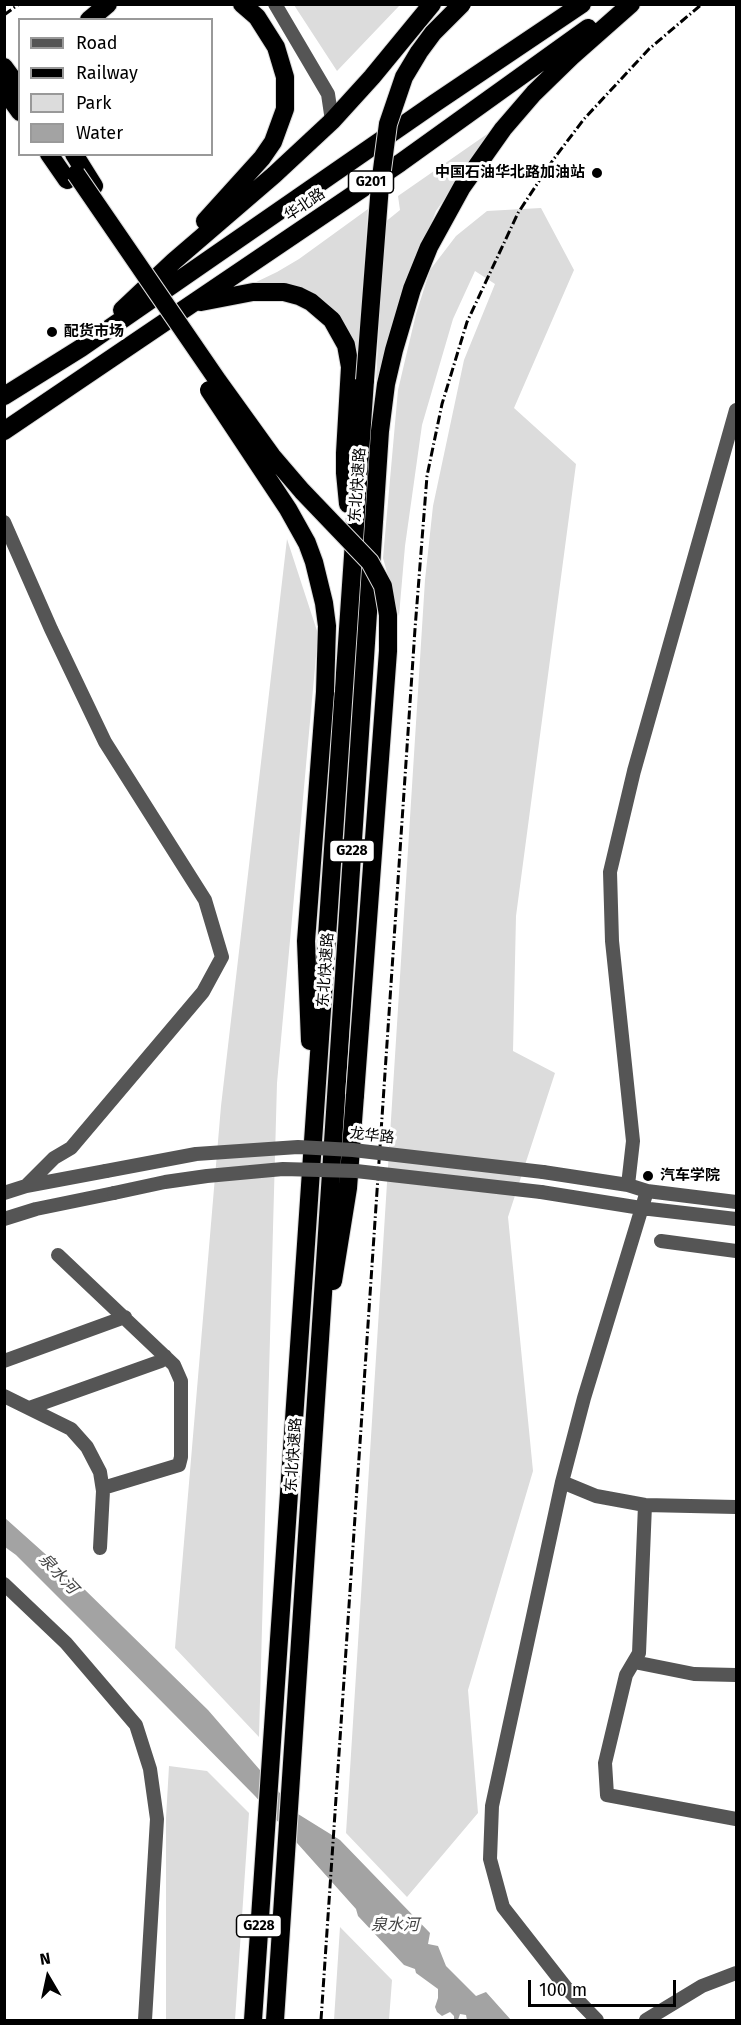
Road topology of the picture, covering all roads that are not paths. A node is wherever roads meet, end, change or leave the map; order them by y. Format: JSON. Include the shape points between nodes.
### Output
{"nodes":[{"id":1,"x":108,"y":4,"type":"edge"},
{"id":2,"x":242,"y":4,"type":"edge"},
{"id":3,"x":275,"y":4,"type":"edge"},
{"id":4,"x":432,"y":4,"type":"edge"},
{"id":5,"x":462,"y":4,"type":"edge"},
{"id":6,"x":582,"y":4,"type":"edge"},
{"id":7,"x":624,"y":4,"type":"edge"},
{"id":8,"x":631,"y":4,"type":"edge"},
{"id":9,"x":91,"y":18,"type":"edge"},
{"id":10,"x":4,"y":67,"type":"edge"},
{"id":11,"x":18,"y":86,"type":"edge"},
{"id":12,"x":4,"y":90,"type":"edge"},
{"id":13,"x":18,"y":109,"type":"edge"},
{"id":14,"x":332,"y":121,"type":"junction"},
{"id":15,"x":52,"y":156,"type":"edge"},
{"id":16,"x":65,"y":156,"type":"edge"},
{"id":17,"x":75,"y":169,"type":"edge"},
{"id":18,"x":174,"y":261,"type":"junction"},
{"id":19,"x":178,"y":312,"type":"junction"},
{"id":20,"x":81,"y":348,"type":"junction"},
{"id":21,"x":4,"y":396,"type":"edge"},
{"id":22,"x":736,"y":410,"type":"edge"},
{"id":23,"x":4,"y":431,"type":"edge"},
{"id":24,"x":4,"y":522,"type":"edge"},
{"id":25,"x":354,"y":543,"type":"junction"},
{"id":26,"x":315,"y":1105,"type":"junction"},
{"id":27,"x":628,"y":1185,"type":"junction"},
{"id":28,"x":26,"y":1186,"type":"junction"},
{"id":29,"x":647,"y":1191,"type":"junction"},
{"id":30,"x":4,"y":1193,"type":"edge"},
{"id":31,"x":736,"y":1202,"type":"edge"},
{"id":32,"x":641,"y":1208,"type":"junction"},
{"id":33,"x":4,"y":1219,"type":"edge"},
{"id":34,"x":736,"y":1219,"type":"edge"},
{"id":35,"x":661,"y":1241,"type":"dead end"},
{"id":36,"x":736,"y":1251,"type":"edge"},
{"id":37,"x":58,"y":1255,"type":"dead end"},
{"id":38,"x":125,"y":1317,"type":"junction"},
{"id":39,"x":319,"y":1344,"type":"junction"},
{"id":40,"x":165,"y":1356,"type":"junction"},
{"id":41,"x":4,"y":1361,"type":"edge"},
{"id":42,"x":4,"y":1396,"type":"edge"},
{"id":43,"x":29,"y":1408,"type":"junction"},
{"id":44,"x":562,"y":1482,"type":"junction"},
{"id":45,"x":103,"y":1488,"type":"junction"},
{"id":46,"x":645,"y":1505,"type":"junction"},
{"id":47,"x":736,"y":1507,"type":"edge"},
{"id":48,"x":100,"y":1548,"type":"dead end"},
{"id":49,"x":4,"y":1584,"type":"edge"},
{"id":50,"x":634,"y":1662,"type":"junction"},
{"id":51,"x":736,"y":1675,"type":"edge"},
{"id":52,"x":736,"y":1819,"type":"edge"},
{"id":53,"x":736,"y":1973,"type":"edge"},
{"id":54,"x":145,"y":2020,"type":"edge"},
{"id":55,"x":253,"y":2020,"type":"edge"},
{"id":56,"x":275,"y":2020,"type":"edge"},
{"id":57,"x":597,"y":2020,"type":"edge"},
{"id":58,"x":646,"y":2020,"type":"edge"}],
"edges":[{"from":1,"to":9,"type":"highway"},
{"from":2,"to":18,"type":"highway","via":[[276,47],[285,77],[285,109],[273,142],[262,158],[195,231]]},
{"from":3,"to":14,"type":"street","via":[[328,94]]},
{"from":4,"to":14,"type":"highway"},
{"from":5,"to":25,"type":"highway","name":"东北快速路","number":"G228","bridge":true,"via":[[419,52],[404,77],[388,124],[380,185]]},
{"from":6,"to":20,"type":"highway","name":"华北路","number":"G201"},
{"from":7,"to":19,"type":"highway","name":"华北路","number":"G201","via":[[400,163]]},
{"from":8,"to":39,"type":"highway","name":"东北快速路","number":"G228","via":[[534,93],[477,164],[429,247],[412,289],[386,384]]},
{"from":10,"to":11,"type":"highway"},
{"from":12,"to":13,"type":"highway"},
{"from":14,"to":18,"type":"highway"},
{"from":15,"to":17,"type":"highway"},
{"from":16,"to":17,"type":"highway"},
{"from":17,"to":26,"type":"highway","bridge":true,"via":[[298,525],[314,562],[324,603],[328,648],[306,940]]},
{"from":17,"to":39,"type":"highway","bridge":true,"via":[[272,456],[370,562],[387,599],[388,651],[344,1221]]},
{"from":18,"to":20,"type":"highway"},
{"from":19,"to":23,"type":"highway","name":"华北路","number":"G201"},
{"from":19,"to":25,"type":"highway","via":[[203,301],[269,291],[299,296],[333,320],[346,345],[350,367],[345,473]]},
{"from":20,"to":21,"type":"highway","name":"华北路","number":"G201"},
{"from":22,"to":27,"type":"street","via":[[634,771],[610,872],[612,940],[633,1141]]},
{"from":24,"to":28,"type":"street","via":[[105,742],[205,900],[222,957],[203,992],[86,1131]]},
{"from":25,"to":26,"type":"highway","name":"东北快速路","number":"G228"},
{"from":26,"to":55,"type":"highway","name":"东北快速路","number":"G228"},
{"from":27,"to":28,"type":"street","name":"龙华路","bridge":true,"via":[[353,1150],[298,1147],[196,1154]]},
{"from":27,"to":29,"type":"street","name":"龙华路"},
{"from":28,"to":30,"type":"street","name":"龙华路"},
{"from":29,"to":31,"type":"street","name":"龙华路"},
{"from":29,"to":32,"type":"street"},
{"from":32,"to":33,"type":"street","bridge":true,"via":[[356,1171],[283,1169],[165,1182]]},
{"from":32,"to":34,"type":"street"},
{"from":32,"to":44,"type":"street"},
{"from":35,"to":36,"type":"street"},
{"from":37,"to":38,"type":"street"},
{"from":38,"to":40,"type":"street"},
{"from":38,"to":41,"type":"street"},
{"from":39,"to":56,"type":"highway","name":"东北快速路","number":"G228"},
{"from":40,"to":43,"type":"street","via":[[161,1361]]},
{"from":40,"to":45,"type":"street","via":[[181,1381],[178,1465]]},
{"from":42,"to":43,"type":"street"},
{"from":43,"to":45,"type":"street","via":[[71,1429],[87,1447],[100,1472]]},
{"from":44,"to":46,"type":"street","via":[[596,1496]]},
{"from":44,"to":57,"type":"street","via":[[492,1806],[490,1859],[503,1907],[568,1990]]},
{"from":45,"to":48,"type":"street"},
{"from":46,"to":47,"type":"street"},
{"from":46,"to":50,"type":"street","via":[[639,1653]]},
{"from":49,"to":54,"type":"street","via":[[66,1643],[136,1725],[150,1769],[157,1819]]},
{"from":50,"to":51,"type":"street","via":[[694,1674]]},
{"from":50,"to":52,"type":"street","via":[[626,1676],[605,1763],[607,1795]]},
{"from":53,"to":58,"type":"street","via":[[702,1986]]}]}
